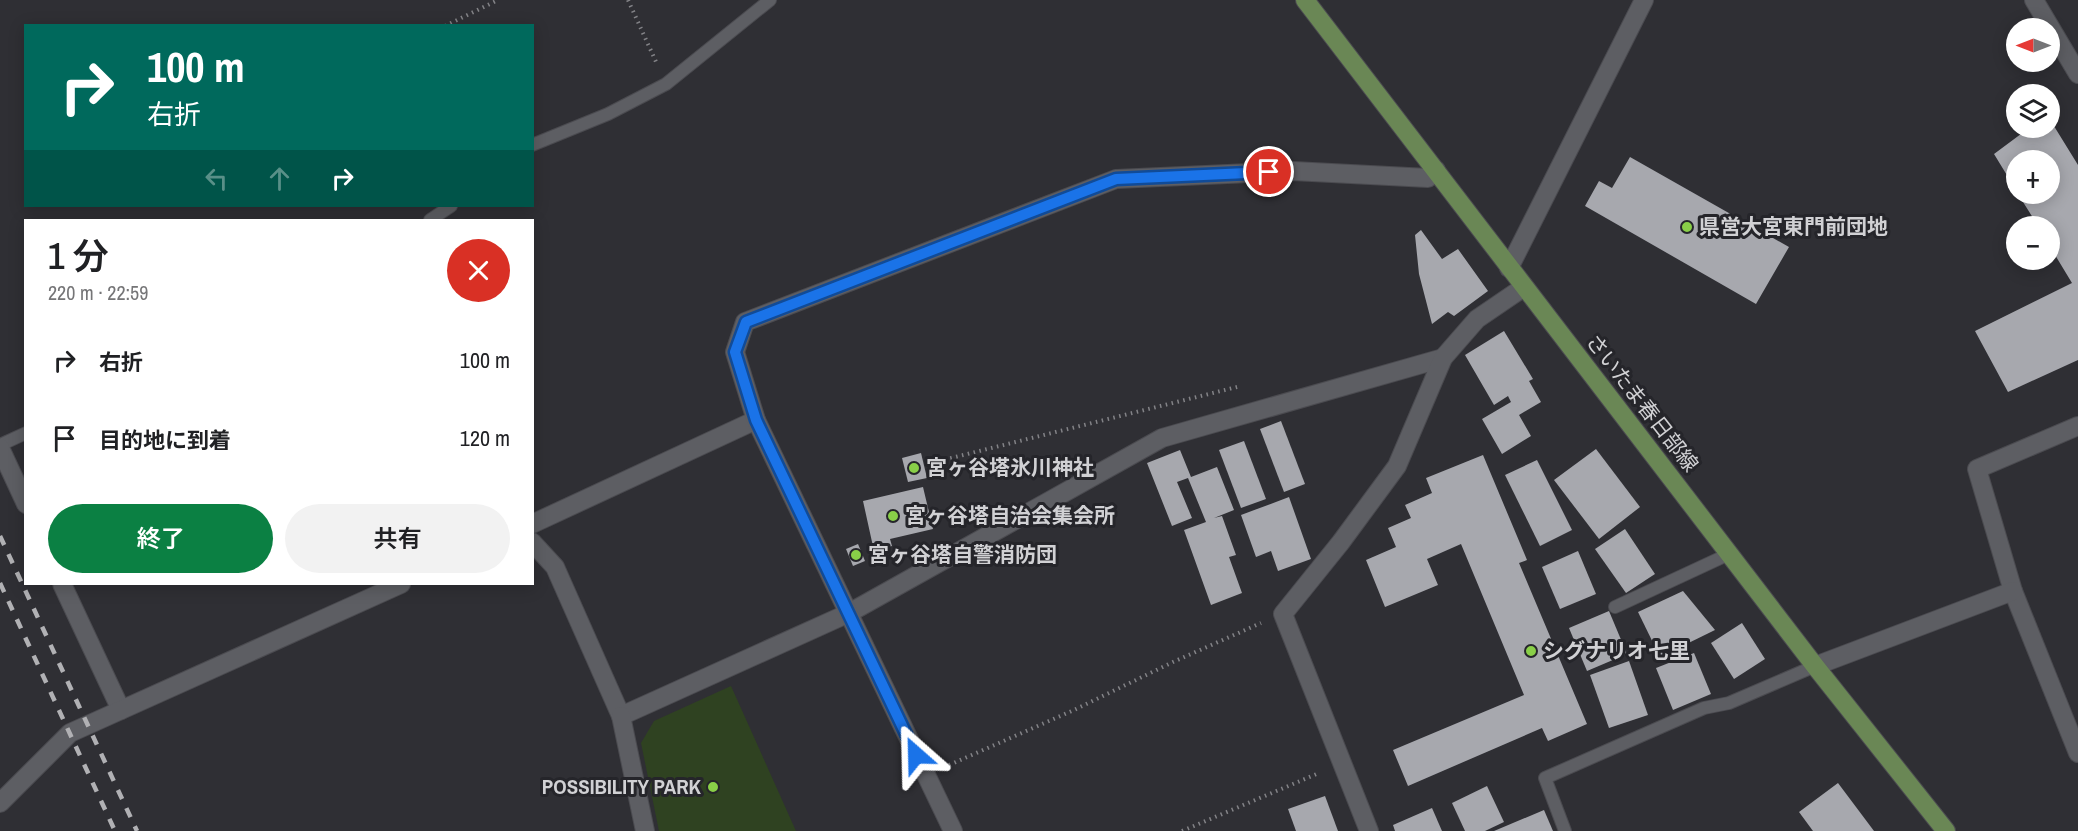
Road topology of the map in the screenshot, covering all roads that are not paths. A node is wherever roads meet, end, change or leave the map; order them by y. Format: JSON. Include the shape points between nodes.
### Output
{"nodes":[{"id":1,"x":770,"y":0,"type":"edge"},
{"id":2,"x":1305,"y":0,"type":"edge"},
{"id":3,"x":1644,"y":0,"type":"edge"},
{"id":4,"x":2034,"y":0,"type":"edge"},
{"id":5,"x":2078,"y":74,"type":"edge"},
{"id":6,"x":534,"y":144,"type":"edge"},
{"id":7,"x":1436,"y":170,"type":"junction"},
{"id":8,"x":450,"y":207,"type":"edge"},
{"id":9,"x":432,"y":219,"type":"edge"},
{"id":10,"x":1509,"y":268,"type":"junction"},
{"id":11,"x":1524,"y":287,"type":"junction"},
{"id":12,"x":1443,"y":357,"type":"junction"},
{"id":13,"x":756,"y":420,"type":"junction"},
{"id":14,"x":2078,"y":426,"type":"edge"},
{"id":15,"x":24,"y":434,"type":"edge"},
{"id":16,"x":0,"y":447,"type":"edge"},
{"id":17,"x":24,"y":500,"type":"edge"},
{"id":18,"x":534,"y":523,"type":"edge"},
{"id":19,"x":534,"y":544,"type":"edge"},
{"id":20,"x":1729,"y":554,"type":"junction"},
{"id":21,"x":62,"y":585,"type":"edge"},
{"id":22,"x":399,"y":585,"type":"edge"},
{"id":23,"x":2013,"y":591,"type":"junction"},
{"id":24,"x":1615,"y":607,"type":"dead end"},
{"id":25,"x":849,"y":613,"type":"junction"},
{"id":26,"x":1815,"y":666,"type":"junction"},
{"id":27,"x":121,"y":710,"type":"junction"},
{"id":28,"x":621,"y":716,"type":"junction"},
{"id":29,"x":2078,"y":753,"type":"edge"},
{"id":30,"x":1,"y":800,"type":"edge"},
{"id":31,"x":645,"y":831,"type":"edge"},
{"id":32,"x":953,"y":831,"type":"edge"},
{"id":33,"x":1369,"y":831,"type":"edge"},
{"id":34,"x":1565,"y":831,"type":"edge"},
{"id":35,"x":1946,"y":831,"type":"edge"}],
"edges":[{"from":1,"to":6,"type":"lane","via":[[666,84],[608,114]]},
{"from":2,"to":7,"type":"main road","name":"さいたま春日部線"},
{"from":3,"to":10,"type":"street"},
{"from":4,"to":5,"type":"street"},
{"from":7,"to":10,"type":"main road","name":"さいたま春日部線"},
{"from":7,"to":13,"type":"street","via":[[1428,178],[1293,171],[1116,179],[746,322],[735,352]]},
{"from":8,"to":9,"type":"lane"},
{"from":10,"to":11,"type":"main road","name":"さいたま春日部線"},
{"from":11,"to":12,"type":"street","via":[[1477,319]]},
{"from":11,"to":20,"type":"main road","name":"さいたま春日部線"},
{"from":12,"to":25,"type":"street","via":[[1162,438]]},
{"from":12,"to":33,"type":"street","via":[[1397,466],[1283,614]]},
{"from":13,"to":18,"type":"street"},
{"from":13,"to":25,"type":"street"},
{"from":14,"to":23,"type":"street","via":[[1977,469]]},
{"from":15,"to":16,"type":"lane"},
{"from":16,"to":17,"type":"street"},
{"from":19,"to":28,"type":"street","via":[[555,567]]},
{"from":20,"to":24,"type":"lane"},
{"from":20,"to":26,"type":"main road","name":"さいたま春日部線"},
{"from":21,"to":27,"type":"street"},
{"from":22,"to":27,"type":"street"},
{"from":23,"to":26,"type":"street"},
{"from":23,"to":29,"type":"street"},
{"from":25,"to":28,"type":"street"},
{"from":25,"to":32,"type":"street"},
{"from":26,"to":34,"type":"lane","via":[[1729,703],[1704,708],[1545,778]]},
{"from":26,"to":35,"type":"main road","name":"さいたま春日部線"},
{"from":27,"to":30,"type":"street","via":[[70,733]]},
{"from":28,"to":31,"type":"street"}]}
